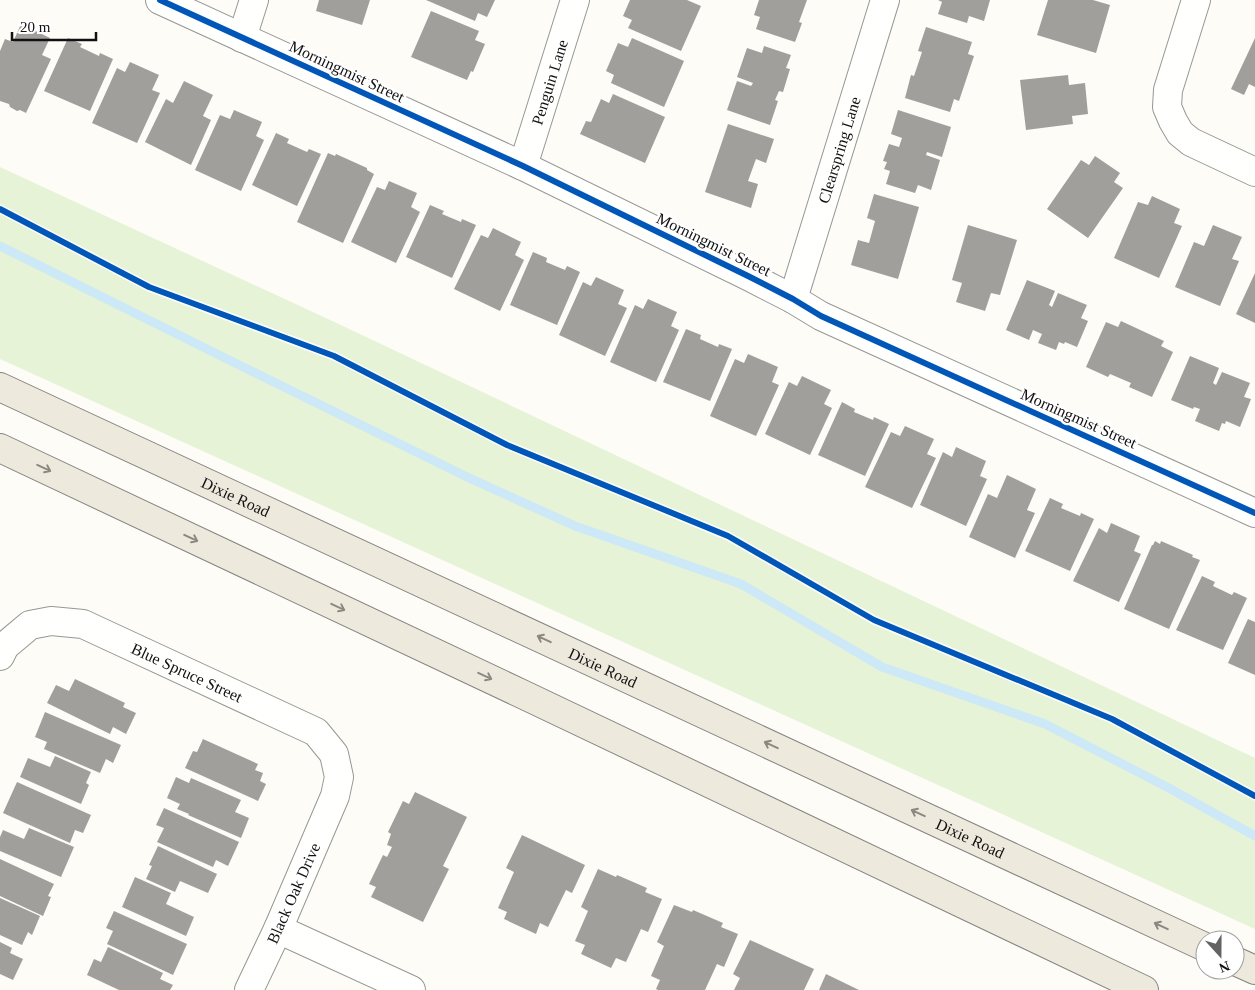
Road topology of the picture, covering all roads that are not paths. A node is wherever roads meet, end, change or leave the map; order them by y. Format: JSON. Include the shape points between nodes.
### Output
{"nodes":[{"id":1,"x":160,"y":0,"type":"edge"},
{"id":2,"x":254,"y":0,"type":"edge"},
{"id":3,"x":575,"y":0,"type":"edge"},
{"id":4,"x":885,"y":0,"type":"edge"},
{"id":5,"x":1196,"y":0,"type":"edge"},
{"id":6,"x":242,"y":38,"type":"junction"},
{"id":7,"x":522,"y":166,"type":"junction"},
{"id":8,"x":1255,"y":172,"type":"edge"},
{"id":9,"x":793,"y":299,"type":"junction"},
{"id":10,"x":0,"y":387,"type":"edge"},
{"id":11,"x":0,"y":448,"type":"edge"},
{"id":12,"x":1255,"y":513,"type":"edge"},
{"id":13,"x":0,"y":656,"type":"edge"},
{"id":14,"x":335,"y":796,"type":"joint"},
{"id":15,"x":278,"y":929,"type":"junction"},
{"id":16,"x":1195,"y":942,"type":"edge"},
{"id":17,"x":249,"y":990,"type":"edge"},
{"id":18,"x":411,"y":990,"type":"edge"},
{"id":19,"x":1144,"y":990,"type":"edge"}],
"edges":[{"from":1,"to":6,"type":"street","name":"Morningmist Street"},
{"from":2,"to":6,"type":"street"},
{"from":3,"to":7,"type":"street","name":"Penguin Lane"},
{"from":4,"to":9,"type":"street","name":"Clearspring Lane"},
{"from":5,"to":8,"type":"street","via":[[1168,90],[1167,107],[1180,133],[1191,142]]},
{"from":6,"to":7,"type":"street","name":"Morningmist Street"},
{"from":7,"to":9,"type":"street","name":"Morningmist Street"},
{"from":9,"to":12,"type":"street","name":"Morningmist Street","via":[[821,316]]},
{"from":16,"to":10,"type":"main road","name":"Dixie Road","one_way":true},
{"from":11,"to":19,"type":"main road","one_way":true},
{"from":13,"to":14,"type":"street","name":"Blue Spruce Street","via":[[5,646],[30,625],[52,621],[83,624],[316,732],[334,754],[339,777]]},
{"from":14,"to":15,"type":"street","name":"Black Oak Drive"},
{"from":15,"to":17,"type":"street","name":"Black Oak Drive"},
{"from":15,"to":18,"type":"street"}]}
